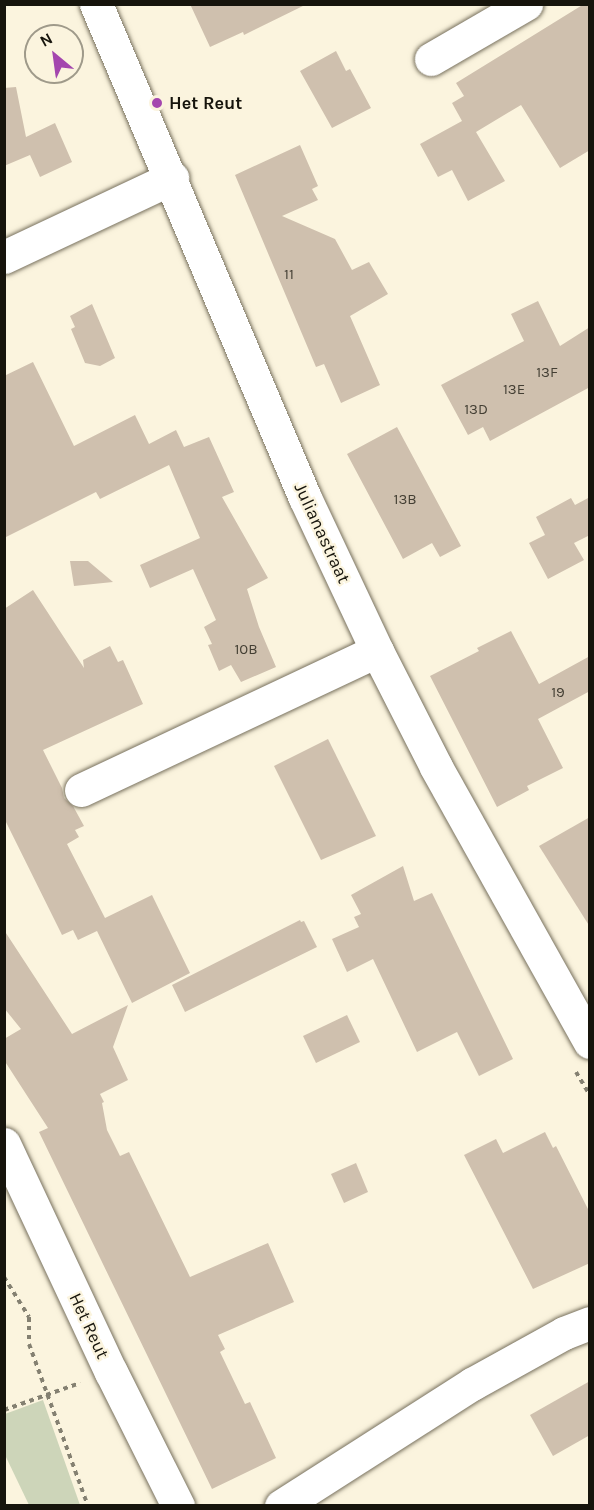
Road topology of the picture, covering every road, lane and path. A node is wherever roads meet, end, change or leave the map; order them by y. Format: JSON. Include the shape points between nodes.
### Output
{"nodes":[{"id":1,"x":96,"y":4,"type":"edge"},
{"id":2,"x":526,"y":4,"type":"edge"},
{"id":3,"x":431,"y":59,"type":"dead end"},
{"id":4,"x":172,"y":178,"type":"junction"},
{"id":5,"x":4,"y":256,"type":"edge"},
{"id":6,"x":377,"y":651,"type":"junction"},
{"id":7,"x":81,"y":790,"type":"dead end"},
{"id":8,"x":590,"y":1042,"type":"edge"},
{"id":9,"x":4,"y":1144,"type":"edge"},
{"id":10,"x":4,"y":1277,"type":"edge"},
{"id":11,"x":590,"y":1323,"type":"edge"},
{"id":12,"x":111,"y":1372,"type":"junction"},
{"id":13,"x":48,"y":1395,"type":"junction"},
{"id":14,"x":4,"y":1410,"type":"edge"},
{"id":15,"x":88,"y":1506,"type":"edge"},
{"id":16,"x":178,"y":1506,"type":"edge"},
{"id":17,"x":281,"y":1506,"type":"edge"}],
"edges":[{"from":1,"to":4,"type":"street","name":"Julianastraat"},
{"from":2,"to":3,"type":"street"},
{"from":4,"to":5,"type":"street"},
{"from":4,"to":6,"type":"street","name":"Julianastraat","via":[[305,498]]},
{"from":6,"to":7,"type":"street"},
{"from":6,"to":8,"type":"street","name":"Julianastraat","via":[[436,767]]},
{"from":9,"to":12,"type":"street","name":"Het Reut"},
{"from":10,"to":13,"type":"path","via":[[29,1317],[29,1344]]},
{"from":11,"to":17,"type":"street","via":[[564,1333],[472,1384]]},
{"from":12,"to":13,"type":"path"},
{"from":12,"to":16,"type":"street","name":"Het Reut"},
{"from":13,"to":14,"type":"path"},
{"from":13,"to":15,"type":"path"}]}
